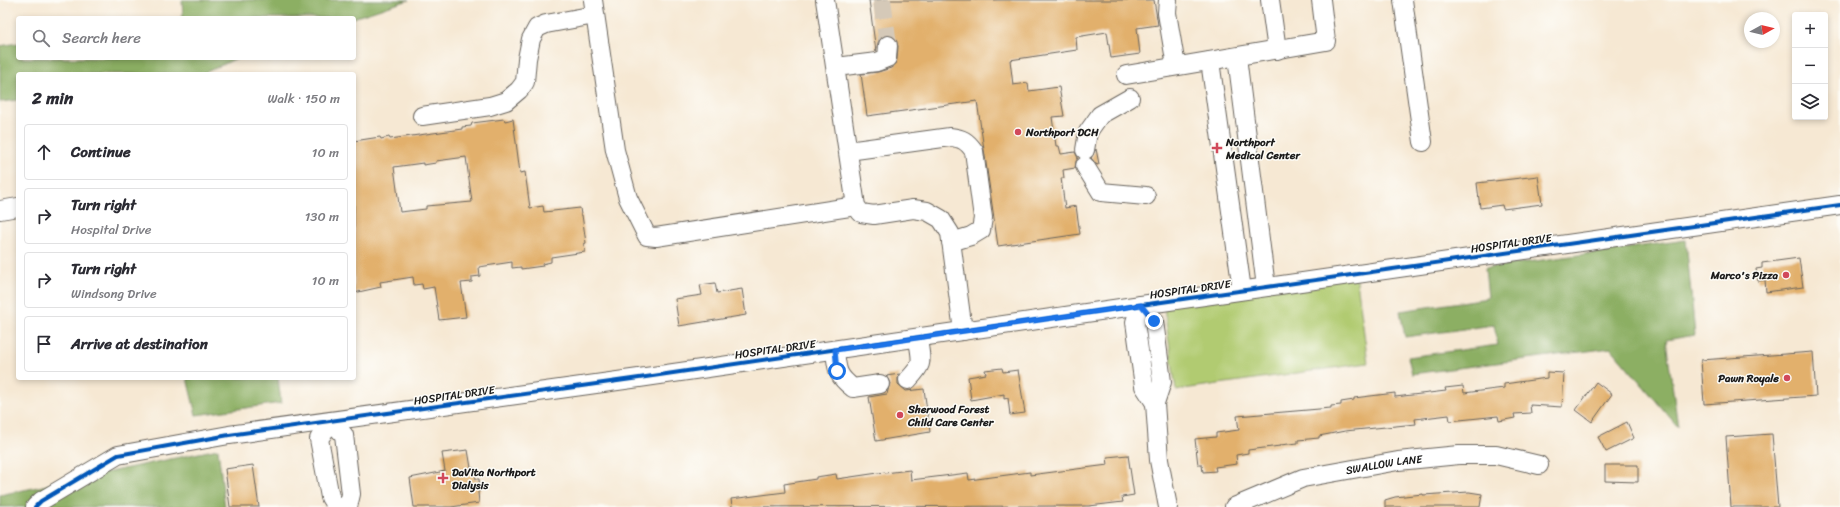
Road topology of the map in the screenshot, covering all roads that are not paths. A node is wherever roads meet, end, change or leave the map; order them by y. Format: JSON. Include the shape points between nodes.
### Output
{"nodes":[{"id":1,"x":826,"y":0,"type":"edge"},
{"id":2,"x":1168,"y":0,"type":"edge"},
{"id":3,"x":1270,"y":0,"type":"edge"},
{"id":4,"x":1321,"y":0,"type":"edge"},
{"id":5,"x":1403,"y":0,"type":"edge"},
{"id":6,"x":594,"y":7,"type":"edge"},
{"id":7,"x":888,"y":45,"type":"tunnel mouth"},
{"id":8,"x":1277,"y":50,"type":"junction"},
{"id":9,"x":1238,"y":57,"type":"junction"},
{"id":10,"x":1210,"y":61,"type":"junction"},
{"id":11,"x":1176,"y":66,"type":"junction"},
{"id":12,"x":836,"y":67,"type":"junction"},
{"id":13,"x":1126,"y":75,"type":"dead end"},
{"id":14,"x":1130,"y":98,"type":"dead end"},
{"id":15,"x":422,"y":116,"type":"dead end"},
{"id":16,"x":1423,"y":142,"type":"dead end"},
{"id":17,"x":848,"y":151,"type":"junction"},
{"id":18,"x":1146,"y":196,"type":"dead end"},
{"id":19,"x":1840,"y":205,"type":"edge"},
{"id":20,"x":856,"y":206,"type":"junction"},
{"id":21,"x":16,"y":207,"type":"edge"},
{"id":22,"x":0,"y":210,"type":"edge"},
{"id":23,"x":951,"y":242,"type":"junction"},
{"id":24,"x":1266,"y":287,"type":"junction"},
{"id":25,"x":1242,"y":290,"type":"junction"},
{"id":26,"x":1141,"y":305,"type":"junction"},
{"id":27,"x":963,"y":331,"type":"junction"},
{"id":28,"x":918,"y":339,"type":"junction"},
{"id":29,"x":835,"y":350,"type":"junction"},
{"id":30,"x":908,"y":380,"type":"dead end"},
{"id":31,"x":880,"y":384,"type":"dead end"},
{"id":32,"x":331,"y":421,"type":"junction"},
{"id":33,"x":1539,"y":465,"type":"dead end"},
{"id":34,"x":35,"y":507,"type":"edge"},
{"id":35,"x":336,"y":507,"type":"edge"},
{"id":36,"x":348,"y":507,"type":"edge"},
{"id":37,"x":1168,"y":507,"type":"edge"},
{"id":38,"x":1234,"y":507,"type":"edge"}],
"edges":[{"from":1,"to":12,"type":"street"},
{"from":2,"to":11,"type":"street","via":[[1167,13]]},
{"from":3,"to":8,"type":"street"},
{"from":4,"to":8,"type":"street","via":[[1326,41]]},
{"from":5,"to":16,"type":"street"},
{"from":6,"to":15,"type":"street","via":[[537,28],[531,39],[525,82],[506,101],[490,106]]},
{"from":6,"to":20,"type":"street","via":[[615,150],[628,198],[647,236],[656,237]]},
{"from":7,"to":12,"type":"street","via":[[887,58],[877,62]]},
{"from":8,"to":9,"type":"street"},
{"from":9,"to":10,"type":"street"},
{"from":9,"to":24,"type":"street"},
{"from":10,"to":11,"type":"street"},
{"from":10,"to":25,"type":"street"},
{"from":11,"to":13,"type":"street"},
{"from":12,"to":17,"type":"street"},
{"from":14,"to":18,"type":"street","via":[[1100,115],[1088,132],[1085,158],[1101,192]]},
{"from":17,"to":20,"type":"street"},
{"from":17,"to":23,"type":"street","via":[[948,138],[959,138],[968,142],[974,151],[983,218],[981,230]]},
{"from":19,"to":24,"type":"street","name":"HOSPITAL DRIVE"},
{"from":20,"to":23,"type":"street","via":[[861,213],[874,215],[913,209],[927,211],[941,219],[950,233]]},
{"from":21,"to":22,"type":"street"},
{"from":23,"to":27,"type":"street"},
{"from":24,"to":25,"type":"street","name":"HOSPITAL DRIVE"},
{"from":25,"to":26,"type":"street","name":"HOSPITAL DRIVE"},
{"from":26,"to":27,"type":"street","name":"HOSPITAL DRIVE"},
{"from":26,"to":37,"type":"street","via":[[1135,322],[1144,386],[1155,403],[1159,460]]},
{"from":27,"to":28,"type":"street","name":"HOSPITAL DRIVE"},
{"from":28,"to":29,"type":"street","name":"HOSPITAL DRIVE"},
{"from":28,"to":30,"type":"street","via":[[920,368]]},
{"from":29,"to":31,"type":"street","via":[[837,371],[853,388]]},
{"from":29,"to":32,"type":"street","name":"HOSPITAL DRIVE"},
{"from":32,"to":34,"type":"street","name":"HOSPITAL DRIVE","via":[[229,435],[118,455]]},
{"from":32,"to":35,"type":"street","via":[[319,439],[330,497]]},
{"from":32,"to":36,"type":"street","via":[[344,435],[351,494]]},
{"from":33,"to":38,"type":"street","name":"SWALLOW LANE","via":[[1496,455],[1459,455],[1398,461],[1303,478]]}]}
